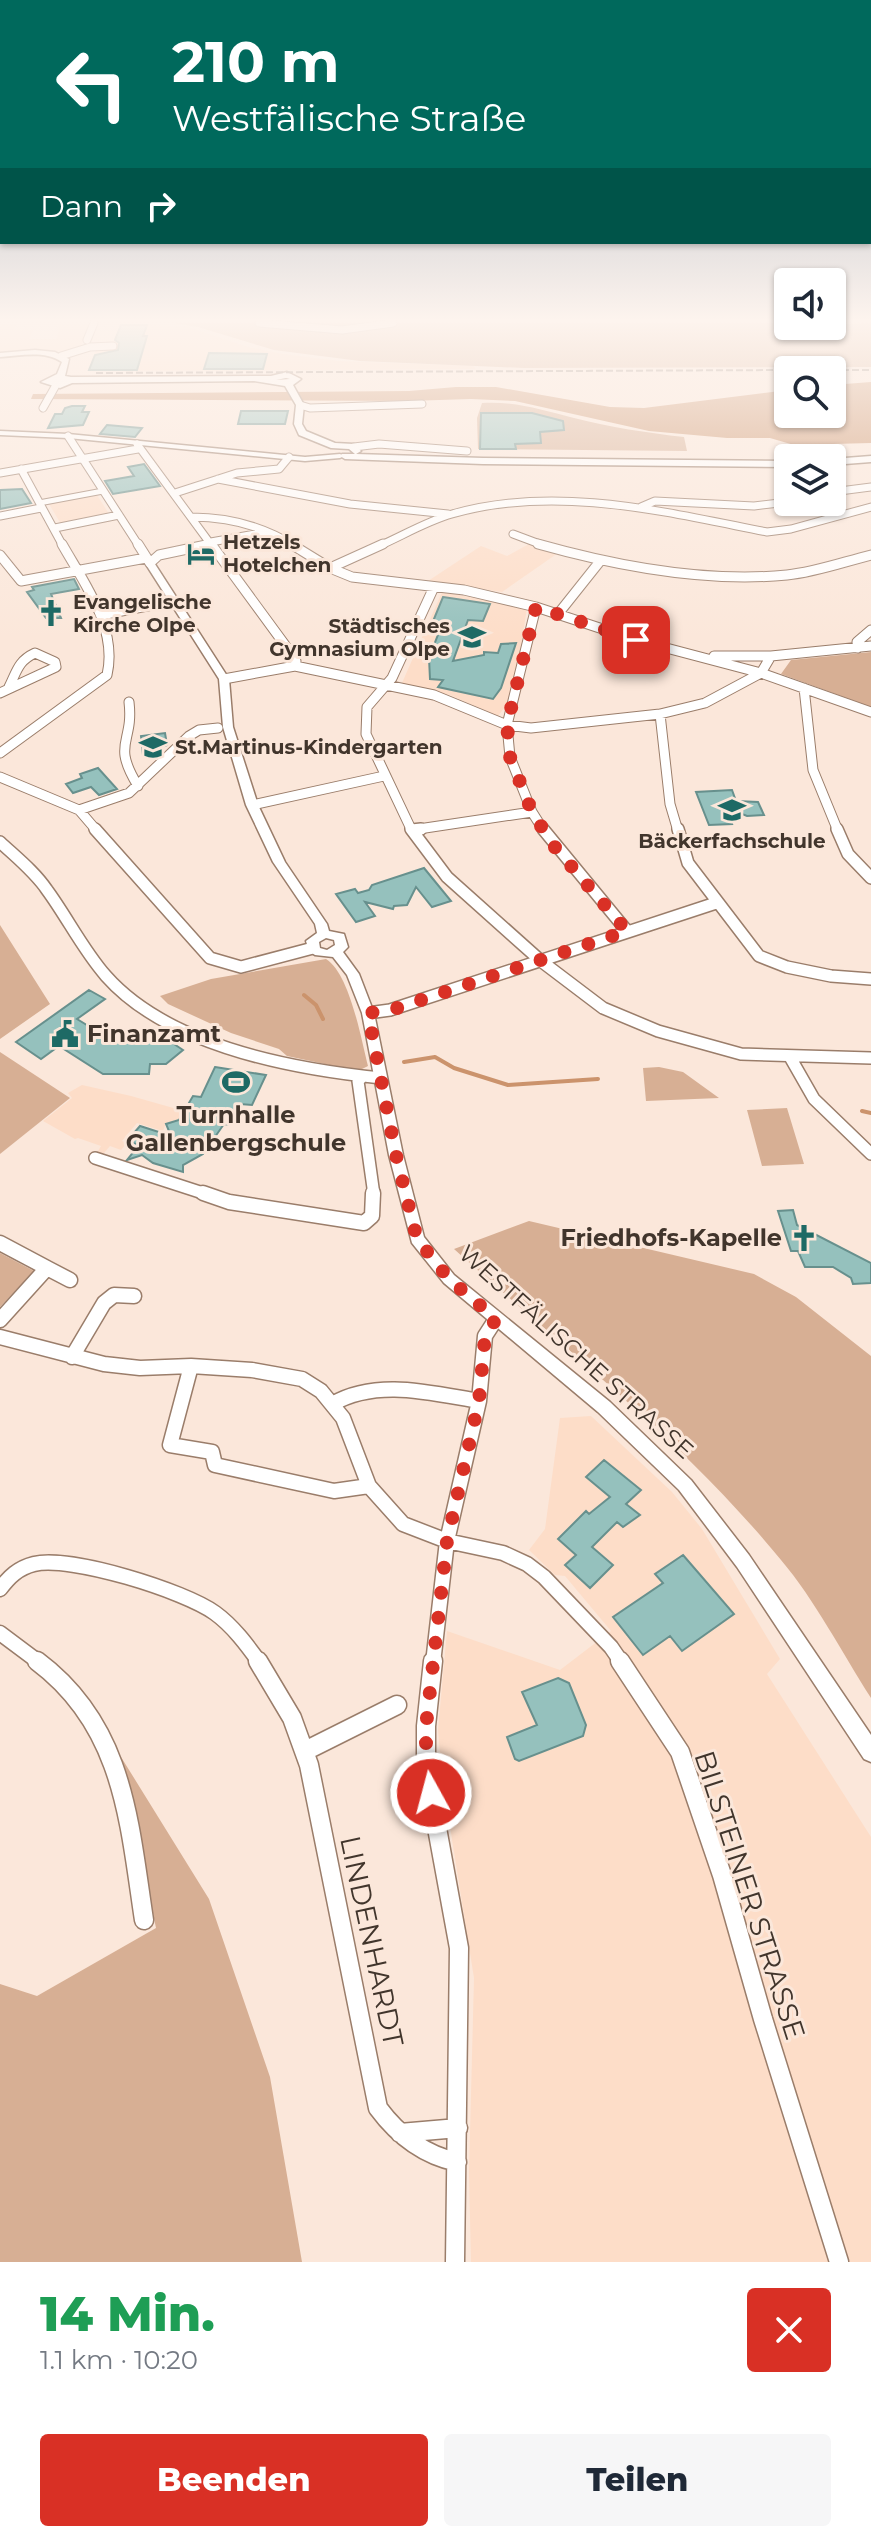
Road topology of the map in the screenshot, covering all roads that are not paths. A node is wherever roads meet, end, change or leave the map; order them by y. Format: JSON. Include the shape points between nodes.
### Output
{"nodes":[{"id":1,"x":299,"y":429,"type":"edge"},
{"id":2,"x":0,"y":433,"type":"edge"},
{"id":3,"x":68,"y":436,"type":"junction"},
{"id":4,"x":137,"y":446,"type":"junction"},
{"id":5,"x":165,"y":446,"type":"junction"},
{"id":6,"x":355,"y":449,"type":"junction"},
{"id":7,"x":467,"y":451,"type":"dead end"},
{"id":8,"x":337,"y":452,"type":"junction"},
{"id":9,"x":147,"y":456,"type":"junction"},
{"id":10,"x":289,"y":457,"type":"junction"},
{"id":11,"x":81,"y":458,"type":"junction"},
{"id":12,"x":388,"y":459,"type":"junction"},
{"id":13,"x":871,"y":459,"type":"edge"},
{"id":14,"x":846,"y":461,"type":"edge"},
{"id":15,"x":774,"y":464,"type":"edge"},
{"id":16,"x":21,"y":469,"type":"junction"},
{"id":17,"x":0,"y":473,"type":"edge"},
{"id":18,"x":218,"y":479,"type":"junction"},
{"id":19,"x":871,"y":487,"type":"edge"},
{"id":20,"x":846,"y":490,"type":"edge"},
{"id":21,"x":103,"y":491,"type":"junction"},
{"id":22,"x":175,"y":493,"type":"junction"},
{"id":23,"x":774,"y":503,"type":"edge"},
{"id":24,"x":40,"y":505,"type":"junction"},
{"id":25,"x":641,"y":507,"type":"junction"},
{"id":26,"x":871,"y":507,"type":"edge"},
{"id":27,"x":453,"y":513,"type":"junction"},
{"id":28,"x":119,"y":515,"type":"junction"},
{"id":29,"x":0,"y":516,"type":"edge"},
{"id":30,"x":192,"y":517,"type":"junction"},
{"id":31,"x":55,"y":528,"type":"junction"},
{"id":32,"x":270,"y":531,"type":"junction"},
{"id":33,"x":513,"y":534,"type":"dead end"},
{"id":34,"x":211,"y":543,"type":"junction"},
{"id":35,"x":0,"y":555,"type":"edge"},
{"id":36,"x":871,"y":555,"type":"edge"},
{"id":37,"x":146,"y":557,"type":"junction"},
{"id":38,"x":601,"y":560,"type":"junction"},
{"id":39,"x":330,"y":568,"type":"junction"},
{"id":40,"x":77,"y":570,"type":"junction"},
{"id":41,"x":434,"y":587,"type":"junction"},
{"id":42,"x":173,"y":601,"type":"junction"},
{"id":43,"x":536,"y":607,"type":"junction"},
{"id":44,"x":558,"y":614,"type":"junction"},
{"id":45,"x":101,"y":615,"type":"junction"},
{"id":46,"x":871,"y":630,"type":"edge"},
{"id":47,"x":871,"y":646,"type":"edge"},
{"id":48,"x":858,"y":648,"type":"junction"},
{"id":49,"x":771,"y":656,"type":"junction"},
{"id":50,"x":702,"y":657,"type":"junction"},
{"id":51,"x":295,"y":666,"type":"junction"},
{"id":52,"x":761,"y":673,"type":"junction"},
{"id":53,"x":224,"y":679,"type":"junction"},
{"id":54,"x":384,"y":685,"type":"junction"},
{"id":55,"x":804,"y":688,"type":"junction"},
{"id":56,"x":4,"y":690,"type":"edge"},
{"id":57,"x":129,"y":702,"type":"dead end"},
{"id":58,"x":871,"y":712,"type":"edge"},
{"id":59,"x":660,"y":714,"type":"junction"},
{"id":60,"x":507,"y":725,"type":"junction"},
{"id":61,"x":218,"y":728,"type":"dead end"},
{"id":62,"x":0,"y":753,"type":"edge"},
{"id":63,"x":384,"y":776,"type":"junction"},
{"id":64,"x":5,"y":780,"type":"edge"},
{"id":65,"x":138,"y":786,"type":"junction"},
{"id":66,"x":0,"y":790,"type":"edge"},
{"id":67,"x":252,"y":805,"type":"junction"},
{"id":68,"x":79,"y":810,"type":"junction"},
{"id":69,"x":532,"y":812,"type":"junction"},
{"id":70,"x":412,"y":830,"type":"junction"},
{"id":71,"x":0,"y":842,"type":"edge"},
{"id":72,"x":871,"y":878,"type":"edge"},
{"id":73,"x":716,"y":903,"type":"junction"},
{"id":74,"x":627,"y":931,"type":"junction"},
{"id":75,"x":324,"y":934,"type":"junction"},
{"id":76,"x":313,"y":948,"type":"junction"},
{"id":77,"x":336,"y":952,"type":"junction"},
{"id":78,"x":541,"y":961,"type":"junction"},
{"id":79,"x":871,"y":979,"type":"edge"},
{"id":80,"x":368,"y":1013,"type":"junction"},
{"id":81,"x":790,"y":1057,"type":"junction"},
{"id":82,"x":871,"y":1058,"type":"edge"},
{"id":83,"x":361,"y":1078,"type":"junction"},
{"id":84,"x":381,"y":1078,"type":"junction"},
{"id":85,"x":871,"y":1154,"type":"edge"},
{"id":86,"x":95,"y":1158,"type":"dead end"},
{"id":87,"x":0,"y":1243,"type":"edge"},
{"id":88,"x":47,"y":1268,"type":"junction"},
{"id":89,"x":70,"y":1280,"type":"dead end"},
{"id":90,"x":134,"y":1296,"type":"dead end"},
{"id":91,"x":496,"y":1319,"type":"junction"},
{"id":92,"x":0,"y":1320,"type":"edge"},
{"id":93,"x":0,"y":1337,"type":"edge"},
{"id":94,"x":72,"y":1357,"type":"junction"},
{"id":95,"x":191,"y":1366,"type":"junction"},
{"id":96,"x":479,"y":1401,"type":"junction"},
{"id":97,"x":332,"y":1404,"type":"junction"},
{"id":98,"x":369,"y":1486,"type":"junction"},
{"id":99,"x":447,"y":1541,"type":"junction"},
{"id":100,"x":0,"y":1589,"type":"edge"},
{"id":101,"x":0,"y":1633,"type":"edge"},
{"id":102,"x":397,"y":1705,"type":"dead end"},
{"id":103,"x":305,"y":1751,"type":"junction"},
{"id":104,"x":871,"y":1752,"type":"edge"},
{"id":105,"x":144,"y":1920,"type":"dead end"},
{"id":106,"x":458,"y":2128,"type":"junction"},
{"id":107,"x":400,"y":2133,"type":"junction"},
{"id":108,"x":457,"y":2162,"type":"junction"},
{"id":109,"x":455,"y":2262,"type":"edge"},
{"id":110,"x":839,"y":2262,"type":"edge"}],
"edges":[{"from":1,"to":8,"type":"main road"},
{"from":2,"to":3,"type":"street"},
{"from":3,"to":4,"type":"street"},
{"from":3,"to":11,"type":"street"},
{"from":4,"to":5,"type":"street"},
{"from":4,"to":9,"type":"street"},
{"from":4,"to":11,"type":"street"},
{"from":5,"to":9,"type":"street"},
{"from":5,"to":10,"type":"street"},
{"from":6,"to":7,"type":"street","via":[[379,444]]},
{"from":6,"to":8,"type":"main road"},
{"from":6,"to":12,"type":"main road"},
{"from":8,"to":10,"type":"street","via":[[315,460]]},
{"from":8,"to":12,"type":"main road"},
{"from":9,"to":22,"type":"street"},
{"from":10,"to":18,"type":"street","via":[[279,469]]},
{"from":11,"to":16,"type":"street"},
{"from":11,"to":21,"type":"street"},
{"from":12,"to":15,"type":"main road"},
{"from":13,"to":14,"type":"main road"},
{"from":16,"to":17,"type":"street"},
{"from":16,"to":24,"type":"street"},
{"from":18,"to":22,"type":"street"},
{"from":18,"to":27,"type":"street","via":[[350,504]]},
{"from":19,"to":20,"type":"street"},
{"from":21,"to":24,"type":"street"},
{"from":21,"to":28,"type":"street"},
{"from":22,"to":30,"type":"street"},
{"from":23,"to":25,"type":"street","via":[[655,501]]},
{"from":24,"to":29,"type":"street"},
{"from":24,"to":31,"type":"street"},
{"from":25,"to":26,"type":"street","via":[[767,532]]},
{"from":25,"to":27,"type":"street","via":[[551,502]]},
{"from":27,"to":39,"type":"street"},
{"from":28,"to":31,"type":"street"},
{"from":28,"to":37,"type":"street"},
{"from":30,"to":32,"type":"street","via":[[230,518]]},
{"from":30,"to":34,"type":"street"},
{"from":31,"to":40,"type":"street"},
{"from":32,"to":34,"type":"street"},
{"from":32,"to":39,"type":"street"},
{"from":33,"to":38,"type":"street"},
{"from":34,"to":37,"type":"street"},
{"from":34,"to":51,"type":"street","via":[[291,653]]},
{"from":35,"to":40,"type":"street","via":[[21,581]]},
{"from":36,"to":38,"type":"street","via":[[765,577]]},
{"from":37,"to":40,"type":"street"},
{"from":37,"to":42,"type":"street"},
{"from":38,"to":44,"type":"street"},
{"from":39,"to":41,"type":"street","via":[[374,582]]},
{"from":40,"to":45,"type":"street"},
{"from":41,"to":43,"type":"street"},
{"from":41,"to":54,"type":"street"},
{"from":42,"to":45,"type":"street"},
{"from":42,"to":53,"type":"street"},
{"from":43,"to":44,"type":"street"},
{"from":43,"to":60,"type":"street"},
{"from":44,"to":50,"type":"street"},
{"from":45,"to":62,"type":"street","via":[[106,676]]},
{"from":46,"to":48,"type":"street","via":[[857,642]]},
{"from":47,"to":48,"type":"street"},
{"from":48,"to":49,"type":"street"},
{"from":49,"to":50,"type":"street"},
{"from":49,"to":52,"type":"street"},
{"from":50,"to":52,"type":"street"},
{"from":51,"to":53,"type":"street"},
{"from":51,"to":54,"type":"street"},
{"from":52,"to":55,"type":"street"},
{"from":52,"to":59,"type":"street","via":[[705,703]]},
{"from":53,"to":67,"type":"street","via":[[228,727]]},
{"from":54,"to":60,"type":"street","via":[[447,699]]},
{"from":54,"to":63,"type":"street","via":[[367,707],[366,734]]},
{"from":55,"to":58,"type":"street"},
{"from":55,"to":72,"type":"street","via":[[813,770],[848,854]]},
{"from":56,"to":56,"type":"street","via":[[56,667],[55,662],[35,653],[23,658]]},
{"from":57,"to":65,"type":"street","via":[[124,761]]},
{"from":59,"to":60,"type":"street","via":[[553,727]]},
{"from":59,"to":73,"type":"street","via":[[670,804],[688,863]]},
{"from":60,"to":69,"type":"street","via":[[510,757]]},
{"from":61,"to":65,"type":"street","via":[[189,736]]},
{"from":63,"to":67,"type":"street"},
{"from":63,"to":70,"type":"street"},
{"from":64,"to":66,"type":"street"},
{"from":64,"to":68,"type":"street"},
{"from":65,"to":68,"type":"street"},
{"from":67,"to":75,"type":"street","via":[[279,862]]},
{"from":68,"to":76,"type":"street","via":[[210,958],[241,967]]},
{"from":69,"to":70,"type":"street"},
{"from":69,"to":74,"type":"street","via":[[553,845]]},
{"from":70,"to":78,"type":"street","via":[[447,877]]},
{"from":71,"to":83,"type":"street","via":[[45,886],[106,976],[153,1016],[216,1043],[319,1072]]},
{"from":73,"to":74,"type":"street"},
{"from":73,"to":79,"type":"street","via":[[759,956],[787,967]]},
{"from":74,"to":78,"type":"street"},
{"from":75,"to":76,"type":"street","via":[[312,941]]},
{"from":75,"to":77,"type":"street","via":[[342,940]]},
{"from":76,"to":77,"type":"street","via":[[324,954]]},
{"from":77,"to":80,"type":"street","name":"WESTFÄLISCHE STRASSE","via":[[353,974]]},
{"from":78,"to":80,"type":"street"},
{"from":78,"to":81,"type":"street","via":[[603,1008],[658,1031],[733,1052]]},
{"from":80,"to":84,"type":"street","name":"WESTFÄLISCHE STRASSE"},
{"from":81,"to":82,"type":"street"},
{"from":81,"to":85,"type":"street","via":[[831,1120]]},
{"from":83,"to":84,"type":"street"},
{"from":83,"to":86,"type":"street","via":[[360,1105],[375,1197],[372,1216],[364,1223],[201,1195]]},
{"from":84,"to":91,"type":"street","name":"WESTFÄLISCHE STRASSE","via":[[417,1239],[449,1279]]},
{"from":87,"to":88,"type":"street"},
{"from":88,"to":89,"type":"street"},
{"from":88,"to":92,"type":"street"},
{"from":90,"to":94,"type":"street","via":[[114,1295],[104,1303]]},
{"from":91,"to":96,"type":"street","via":[[485,1336]]},
{"from":91,"to":104,"type":"street","name":"WESTFÄLISCHE STRASSE","via":[[604,1407],[685,1485],[743,1561]]},
{"from":93,"to":94,"type":"street"},
{"from":94,"to":95,"type":"street","via":[[140,1368]]},
{"from":95,"to":97,"type":"street","name":"BILSTEINER STRASSE","via":[[302,1379]]},
{"from":95,"to":98,"type":"street","via":[[170,1445],[212,1452],[215,1465],[334,1491]]},
{"from":96,"to":97,"type":"street","via":[[369,1389],[344,1394]]},
{"from":96,"to":99,"type":"street"},
{"from":97,"to":98,"type":"street","name":"BILSTEINER STRASSE","via":[[343,1418]]},
{"from":98,"to":99,"type":"street","name":"BILSTEINER STRASSE","via":[[403,1524]]},
{"from":99,"to":106,"type":"street","via":[[426,1768],[459,1948]]},
{"from":99,"to":110,"type":"street","name":"BILSTEINER STRASSE","via":[[503,1553],[544,1577],[611,1647],[680,1752]]},
{"from":100,"to":103,"type":"street","name":"LINDENHARDT","via":[[28,1564],[49,1561],[87,1567],[201,1605],[243,1642]]},
{"from":101,"to":105,"type":"street","via":[[67,1686],[100,1736],[123,1791]]},
{"from":102,"to":103,"type":"street"},
{"from":103,"to":107,"type":"street","name":"LINDENHARDT","via":[[378,2108]]},
{"from":106,"to":107,"type":"street"},
{"from":106,"to":108,"type":"street"},
{"from":107,"to":108,"type":"street","name":"LINDENHARDT","via":[[433,2155]]},
{"from":108,"to":109,"type":"street"}]}
